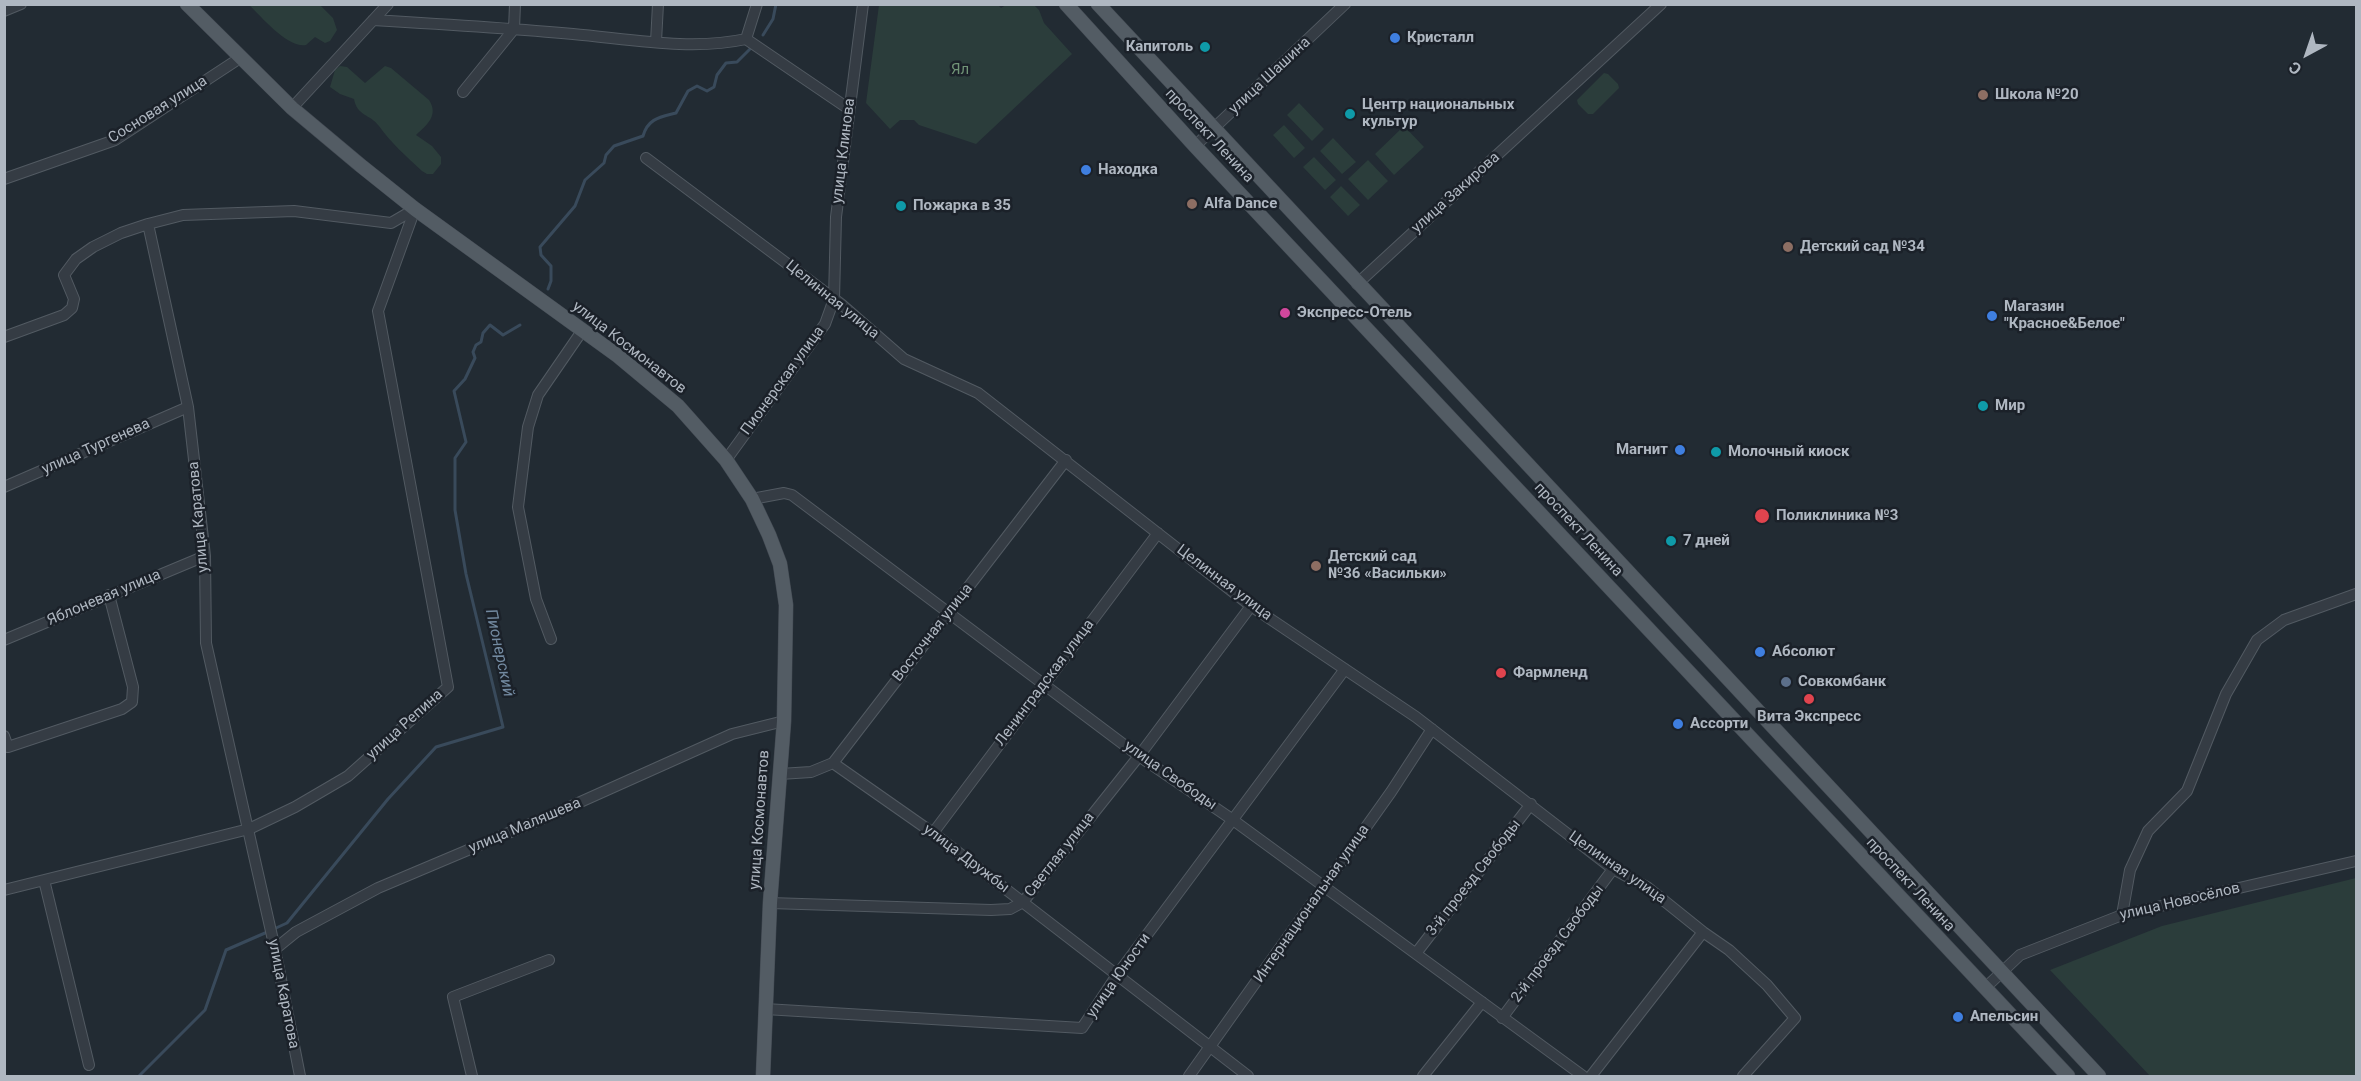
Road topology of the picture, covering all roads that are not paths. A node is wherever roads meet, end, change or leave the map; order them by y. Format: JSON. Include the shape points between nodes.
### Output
{"nodes":[{"id":1,"x":21,"y":4,"type":"edge"},
{"id":2,"x":188,"y":4,"type":"edge"},
{"id":3,"x":388,"y":4,"type":"edge"},
{"id":4,"x":515,"y":4,"type":"edge"},
{"id":5,"x":658,"y":4,"type":"edge"},
{"id":6,"x":757,"y":4,"type":"edge"},
{"id":7,"x":863,"y":4,"type":"edge"},
{"id":8,"x":1066,"y":4,"type":"edge"},
{"id":9,"x":1098,"y":4,"type":"edge"},
{"id":10,"x":1345,"y":4,"type":"edge"},
{"id":11,"x":1661,"y":4,"type":"edge"},
{"id":12,"x":4,"y":11,"type":"edge"},
{"id":13,"x":373,"y":20,"type":"junction"},
{"id":14,"x":514,"y":29,"type":"junction"},
{"id":15,"x":746,"y":39,"type":"junction"},
{"id":16,"x":656,"y":42,"type":"junction"},
{"id":17,"x":240,"y":58,"type":"junction"},
{"id":18,"x":463,"y":92,"type":"dead end"},
{"id":19,"x":292,"y":108,"type":"junction"},
{"id":20,"x":849,"y":109,"type":"junction"},
{"id":21,"x":1213,"y":129,"type":"junction"},
{"id":22,"x":1195,"y":146,"type":"junction"},
{"id":23,"x":646,"y":158,"type":"dead end"},
{"id":24,"x":4,"y":179,"type":"edge"},
{"id":25,"x":415,"y":208,"type":"junction"},
{"id":26,"x":148,"y":224,"type":"junction"},
{"id":27,"x":1357,"y":284,"type":"junction"},
{"id":28,"x":834,"y":299,"type":"junction"},
{"id":29,"x":582,"y":331,"type":"junction"},
{"id":30,"x":4,"y":337,"type":"edge"},
{"id":31,"x":188,"y":407,"type":"junction"},
{"id":32,"x":1521,"y":458,"type":"junction"},
{"id":33,"x":726,"y":460,"type":"junction"},
{"id":34,"x":1066,"y":460,"type":"junction"},
{"id":35,"x":1503,"y":475,"type":"junction"},
{"id":36,"x":4,"y":487,"type":"edge"},
{"id":37,"x":752,"y":499,"type":"junction"},
{"id":38,"x":1158,"y":533,"type":"junction"},
{"id":39,"x":205,"y":556,"type":"junction"},
{"id":40,"x":2356,"y":594,"type":"edge"},
{"id":41,"x":109,"y":596,"type":"junction"},
{"id":42,"x":1251,"y":606,"type":"junction"},
{"id":43,"x":948,"y":614,"type":"junction"},
{"id":44,"x":551,"y":639,"type":"dead end"},
{"id":45,"x":4,"y":640,"type":"edge"},
{"id":46,"x":1345,"y":669,"type":"junction"},
{"id":47,"x":1044,"y":684,"type":"junction"},
{"id":48,"x":784,"y":721,"type":"junction"},
{"id":49,"x":1432,"y":729,"type":"junction"},
{"id":50,"x":4,"y":736,"type":"edge"},
{"id":51,"x":1139,"y":756,"type":"junction"},
{"id":52,"x":833,"y":762,"type":"junction"},
{"id":53,"x":780,"y":774,"type":"junction"},
{"id":54,"x":1531,"y":804,"type":"junction"},
{"id":55,"x":1233,"y":820,"type":"junction"},
{"id":56,"x":249,"y":829,"type":"junction"},
{"id":57,"x":933,"y":833,"type":"junction"},
{"id":58,"x":2356,"y":861,"type":"edge"},
{"id":59,"x":1613,"y":869,"type":"junction"},
{"id":60,"x":44,"y":880,"type":"junction"},
{"id":61,"x":1325,"y":886,"type":"junction"},
{"id":62,"x":4,"y":890,"type":"edge"},
{"id":63,"x":1023,"y":902,"type":"junction"},
{"id":64,"x":770,"y":903,"type":"junction"},
{"id":65,"x":2122,"y":915,"type":"junction"},
{"id":66,"x":1703,"y":932,"type":"junction"},
{"id":67,"x":275,"y":949,"type":"junction"},
{"id":68,"x":1417,"y":952,"type":"junction"},
{"id":69,"x":549,"y":960,"type":"dead end"},
{"id":70,"x":2001,"y":971,"type":"junction"},
{"id":71,"x":1117,"y":975,"type":"junction"},
{"id":72,"x":1985,"y":988,"type":"junction"},
{"id":73,"x":1482,"y":1002,"type":"junction"},
{"id":74,"x":765,"y":1009,"type":"junction"},
{"id":75,"x":1502,"y":1018,"type":"junction"},
{"id":76,"x":1211,"y":1047,"type":"junction"},
{"id":77,"x":89,"y":1065,"type":"dead end"},
{"id":78,"x":300,"y":1077,"type":"edge"},
{"id":79,"x":472,"y":1077,"type":"edge"},
{"id":80,"x":763,"y":1077,"type":"edge"},
{"id":81,"x":1189,"y":1077,"type":"edge"},
{"id":82,"x":1248,"y":1077,"type":"edge"},
{"id":83,"x":1423,"y":1077,"type":"edge"},
{"id":84,"x":1583,"y":1077,"type":"edge"},
{"id":85,"x":1591,"y":1077,"type":"edge"},
{"id":86,"x":1743,"y":1077,"type":"edge"},
{"id":87,"x":2068,"y":1077,"type":"edge"},
{"id":88,"x":2098,"y":1077,"type":"edge"}],
"edges":[{"from":1,"to":12,"type":"street"},
{"from":2,"to":17,"type":"main road","name":"улица Космонавтов"},
{"from":3,"to":13,"type":"street"},
{"from":4,"to":14,"type":"street"},
{"from":5,"to":16,"type":"street"},
{"from":6,"to":15,"type":"street"},
{"from":7,"to":20,"type":"street","name":"улица Клинова"},
{"from":8,"to":22,"type":"main road","name":"проспект Ленина"},
{"from":9,"to":21,"type":"main road","name":"проспект Ленина"},
{"from":10,"to":21,"type":"street","name":"улица Шашина"},
{"from":11,"to":27,"type":"street","name":"улица Закирова"},
{"from":13,"to":14,"type":"street"},
{"from":13,"to":19,"type":"street"},
{"from":14,"to":16,"type":"street"},
{"from":14,"to":18,"type":"street"},
{"from":15,"to":16,"type":"street","via":[[723,44]]},
{"from":15,"to":20,"type":"street"},
{"from":17,"to":19,"type":"main road","name":"улица Космонавтов"},
{"from":17,"to":24,"type":"street","name":"Сосновая улица","via":[[115,140]]},
{"from":19,"to":25,"type":"main road","name":"улица Космонавтов"},
{"from":20,"to":28,"type":"street","name":"улица Клинова","via":[[836,217]]},
{"from":21,"to":22,"type":"street","name":"улица Шашина"},
{"from":21,"to":27,"type":"main road","name":"проспект Ленина"},
{"from":22,"to":35,"type":"main road","name":"проспект Ленина"},
{"from":23,"to":28,"type":"street","name":"Целинная улица"},
{"from":25,"to":26,"type":"street","via":[[391,224],[294,212],[183,215]]},
{"from":25,"to":29,"type":"main road","name":"улица Космонавтов"},
{"from":25,"to":56,"type":"street","name":"улица Репина","via":[[378,311],[448,687],[348,776]]},
{"from":26,"to":30,"type":"street","via":[[121,233],[76,259],[64,275],[74,299],[72,309]]},
{"from":26,"to":31,"type":"street","name":"улица Каратова"},
{"from":27,"to":32,"type":"main road","name":"проспект Ленина"},
{"from":28,"to":33,"type":"street","name":"Пионерская улица","via":[[825,324]]},
{"from":28,"to":34,"type":"street","name":"Целинная улица","via":[[904,359],[978,393]]},
{"from":29,"to":33,"type":"main road","name":"улица Космонавтов","via":[[678,406]]},
{"from":29,"to":44,"type":"street","via":[[538,394],[528,427],[518,507],[536,599]]},
{"from":31,"to":36,"type":"street","name":"улица Тургенева"},
{"from":31,"to":39,"type":"street","name":"улица Каратова"},
{"from":32,"to":35,"type":"main road"},
{"from":32,"to":70,"type":"main road","name":"проспект Ленина"},
{"from":33,"to":37,"type":"main road","name":"улица Космонавтов"},
{"from":34,"to":38,"type":"street","name":"Целинная улица"},
{"from":34,"to":43,"type":"street","name":"Восточная улица"},
{"from":35,"to":72,"type":"main road","name":"проспект Ленина"},
{"from":37,"to":43,"type":"street","name":"улица Свободы","via":[[792,495]]},
{"from":37,"to":48,"type":"main road","name":"улица Космонавтов","via":[[780,564],[786,605]]},
{"from":38,"to":42,"type":"street","name":"Целинная улица"},
{"from":38,"to":47,"type":"street","name":"Ленинградская улица"},
{"from":39,"to":41,"type":"street","name":"Яблоневая улица"},
{"from":39,"to":56,"type":"street","name":"улица Каратова","via":[[207,643]]},
{"from":40,"to":65,"type":"street","via":[[2284,620],[2257,640],[2226,694],[2187,791],[2148,831],[2130,870]]},
{"from":41,"to":45,"type":"street","name":"Яблоневая улица"},
{"from":41,"to":50,"type":"street","via":[[133,687],[132,702],[122,709],[8,747]]},
{"from":42,"to":46,"type":"street","name":"Целинная улица"},
{"from":42,"to":51,"type":"street","name":"Светлая улица"},
{"from":43,"to":47,"type":"street","name":"улица Свободы"},
{"from":43,"to":52,"type":"street","name":"Восточная улица"},
{"from":46,"to":49,"type":"street","name":"Целинная улица"},
{"from":46,"to":55,"type":"street","name":"улица Юности"},
{"from":47,"to":51,"type":"street","name":"улица Свободы"},
{"from":47,"to":57,"type":"street","name":"Ленинградская улица"},
{"from":48,"to":53,"type":"main road","name":"улица Космонавтов"},
{"from":48,"to":67,"type":"street","name":"улица Маляшева","via":[[732,734],[378,888],[296,932]]},
{"from":49,"to":54,"type":"street","name":"Целинная улица"},
{"from":49,"to":61,"type":"street","name":"Интернациональная улица"},
{"from":51,"to":55,"type":"street","name":"улица Свободы"},
{"from":51,"to":63,"type":"street","name":"Светлая улица"},
{"from":52,"to":53,"type":"street","via":[[811,772]]},
{"from":52,"to":57,"type":"street","name":"улица Дружбы"},
{"from":53,"to":64,"type":"main road","name":"улица Космонавтов"},
{"from":54,"to":59,"type":"street","name":"Целинная улица"},
{"from":54,"to":68,"type":"street","name":"3-й проезд Свободы"},
{"from":55,"to":61,"type":"street","name":"улица Свободы"},
{"from":55,"to":71,"type":"street","name":"улица Юности"},
{"from":56,"to":60,"type":"street","name":"улица Репина"},
{"from":56,"to":67,"type":"street","name":"улица Каратова"},
{"from":57,"to":63,"type":"street","name":"улица Дружбы"},
{"from":58,"to":65,"type":"street","name":"улица Новосёлов"},
{"from":59,"to":66,"type":"street","name":"Целинная улица","via":[[1647,887]]},
{"from":59,"to":75,"type":"street","name":"2-й проезд Свободы"},
{"from":60,"to":62,"type":"street","name":"улица Репина"},
{"from":60,"to":77,"type":"street"},
{"from":61,"to":68,"type":"street","name":"улица Свободы"},
{"from":61,"to":76,"type":"street","name":"Интернациональная улица"},
{"from":63,"to":64,"type":"street","name":"Светлая улица","via":[[1010,909],[992,910]]},
{"from":63,"to":71,"type":"street","name":"улица Дружбы"},
{"from":64,"to":74,"type":"main road","name":"улица Космонавтов"},
{"from":65,"to":70,"type":"street","name":"улица Новосёлов","via":[[2020,955]]},
{"from":66,"to":85,"type":"street"},
{"from":66,"to":86,"type":"street","name":"Целинная улица","via":[[1767,985],[1795,1018]]},
{"from":67,"to":78,"type":"street","name":"улица Каратова"},
{"from":68,"to":73,"type":"street","name":"улица Свободы"},
{"from":69,"to":79,"type":"street","via":[[453,997]]},
{"from":70,"to":72,"type":"street","name":"улица Новосёлов"},
{"from":70,"to":88,"type":"main road","name":"проспект Ленина"},
{"from":71,"to":74,"type":"street","name":"улица Юности","via":[[1082,1028]]},
{"from":71,"to":76,"type":"street","name":"улица Дружбы"},
{"from":72,"to":87,"type":"main road","name":"проспект Ленина"},
{"from":73,"to":75,"type":"street","name":"улица Свободы"},
{"from":73,"to":83,"type":"street"},
{"from":74,"to":80,"type":"main road","name":"улица Космонавтов"},
{"from":75,"to":84,"type":"street","name":"улица Свободы"},
{"from":76,"to":81,"type":"street","name":"Интернациональная улица"},
{"from":76,"to":82,"type":"street","name":"улица Дружбы"}]}
